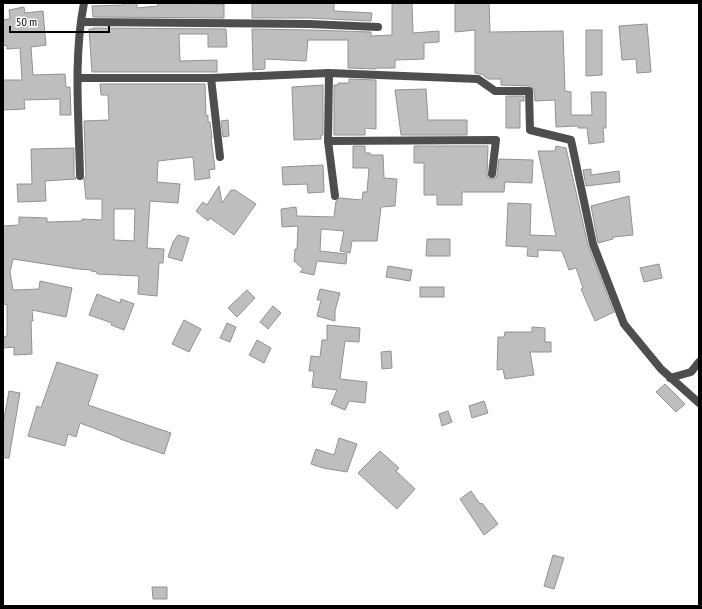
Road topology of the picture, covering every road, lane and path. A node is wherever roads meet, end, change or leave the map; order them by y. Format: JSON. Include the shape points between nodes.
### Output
{"nodes":[{"id":1,"x":84,"y":3,"type":"edge"},
{"id":2,"x":81,"y":22,"type":"junction"},
{"id":3,"x":378,"y":26,"type":"dead end"},
{"id":4,"x":329,"y":74,"type":"junction"},
{"id":5,"x":78,"y":78,"type":"junction"},
{"id":6,"x":211,"y":78,"type":"junction"},
{"id":7,"x":328,"y":141,"type":"junction"},
{"id":8,"x":220,"y":157,"type":"dead end"},
{"id":9,"x":492,"y":174,"type":"dead end"},
{"id":10,"x":80,"y":176,"type":"dead end"},
{"id":11,"x":335,"y":196,"type":"dead end"},
{"id":12,"x":699,"y":362,"type":"edge"},
{"id":13,"x":670,"y":378,"type":"junction"},
{"id":14,"x":699,"y":403,"type":"edge"}],
"edges":[{"from":1,"to":2,"type":"street"},
{"from":2,"to":3,"type":"street"},
{"from":2,"to":5,"type":"street"},
{"from":4,"to":6,"type":"street"},
{"from":4,"to":7,"type":"street"},
{"from":4,"to":13,"type":"street","via":[[478,79],[495,91],[529,91],[530,130],[571,140],[593,244],[624,324]]},
{"from":5,"to":6,"type":"street"},
{"from":5,"to":10,"type":"street"},
{"from":6,"to":8,"type":"street"},
{"from":7,"to":9,"type":"street","via":[[496,140]]},
{"from":7,"to":11,"type":"street"},
{"from":12,"to":13,"type":"street","via":[[691,372]]},
{"from":13,"to":14,"type":"street"}]}
